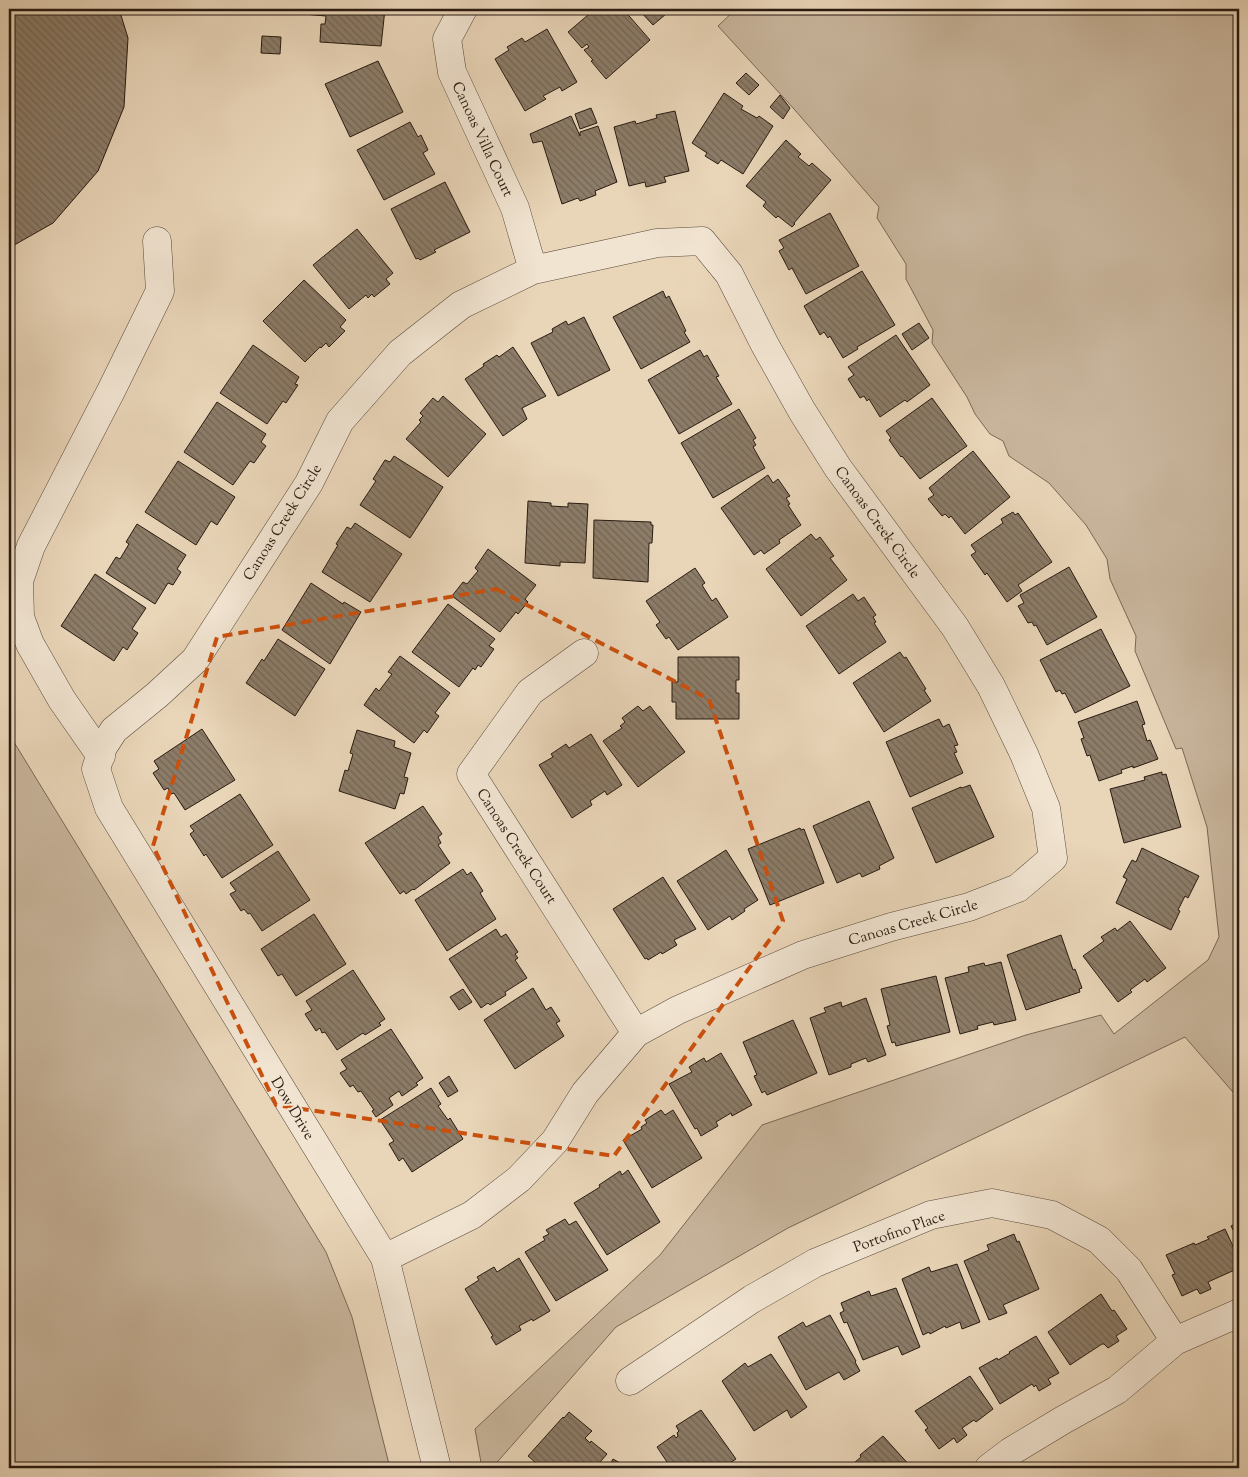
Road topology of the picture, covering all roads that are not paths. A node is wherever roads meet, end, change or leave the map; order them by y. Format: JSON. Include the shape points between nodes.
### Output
{"nodes":[{"id":1,"x":463,"y":9,"type":"edge"},
{"id":2,"x":157,"y":241,"type":"dead end"},
{"id":3,"x":533,"y":270,"type":"junction"},
{"id":4,"x":584,"y":653,"type":"dead end"},
{"id":5,"x":99,"y":763,"type":"junction"},
{"id":6,"x":636,"y":1033,"type":"junction"},
{"id":7,"x":385,"y":1258,"type":"junction"},
{"id":8,"x":1239,"y":1313,"type":"edge"},
{"id":9,"x":1175,"y":1341,"type":"junction"},
{"id":10,"x":630,"y":1381,"type":"dead end"},
{"id":11,"x":437,"y":1468,"type":"edge"},
{"id":12,"x":989,"y":1468,"type":"edge"}],
"edges":[{"from":1,"to":3,"type":"street","name":"Canoas Villa Court","via":[[447,39],[452,72],[515,208]]},
{"from":2,"to":5,"type":"street","name":"Dow Drive","via":[[160,291],[31,546],[19,581],[20,617],[30,644]]},
{"from":3,"to":5,"type":"street","name":"Canoas Creek Circle","via":[[462,305],[400,353],[340,421],[309,482],[195,660],[114,730],[103,747]]},
{"from":3,"to":6,"type":"street","name":"Canoas Creek Circle","via":[[657,243],[702,241],[729,274],[802,412],[838,468],[955,627],[991,686],[1046,808],[1053,858],[1018,888],[969,907],[891,926],[803,955],[678,1010]]},
{"from":4,"to":6,"type":"street","name":"Canoas Creek Court","via":[[530,692],[471,774]]},
{"from":5,"to":7,"type":"street","name":"Dow Drive","via":[[109,808]]},
{"from":6,"to":7,"type":"street","name":"Canoas Creek Circle","via":[[585,1093],[555,1141],[519,1179],[472,1216]]},
{"from":7,"to":11,"type":"street","name":"Dow Drive"},
{"from":8,"to":9,"type":"street"},
{"from":9,"to":10,"type":"street","name":"Portofino Place","via":[[1129,1270],[1099,1240],[1052,1216],[992,1203],[931,1216],[815,1263],[752,1299]]},
{"from":9,"to":12,"type":"street","via":[[1117,1390],[1010,1452]]}]}
